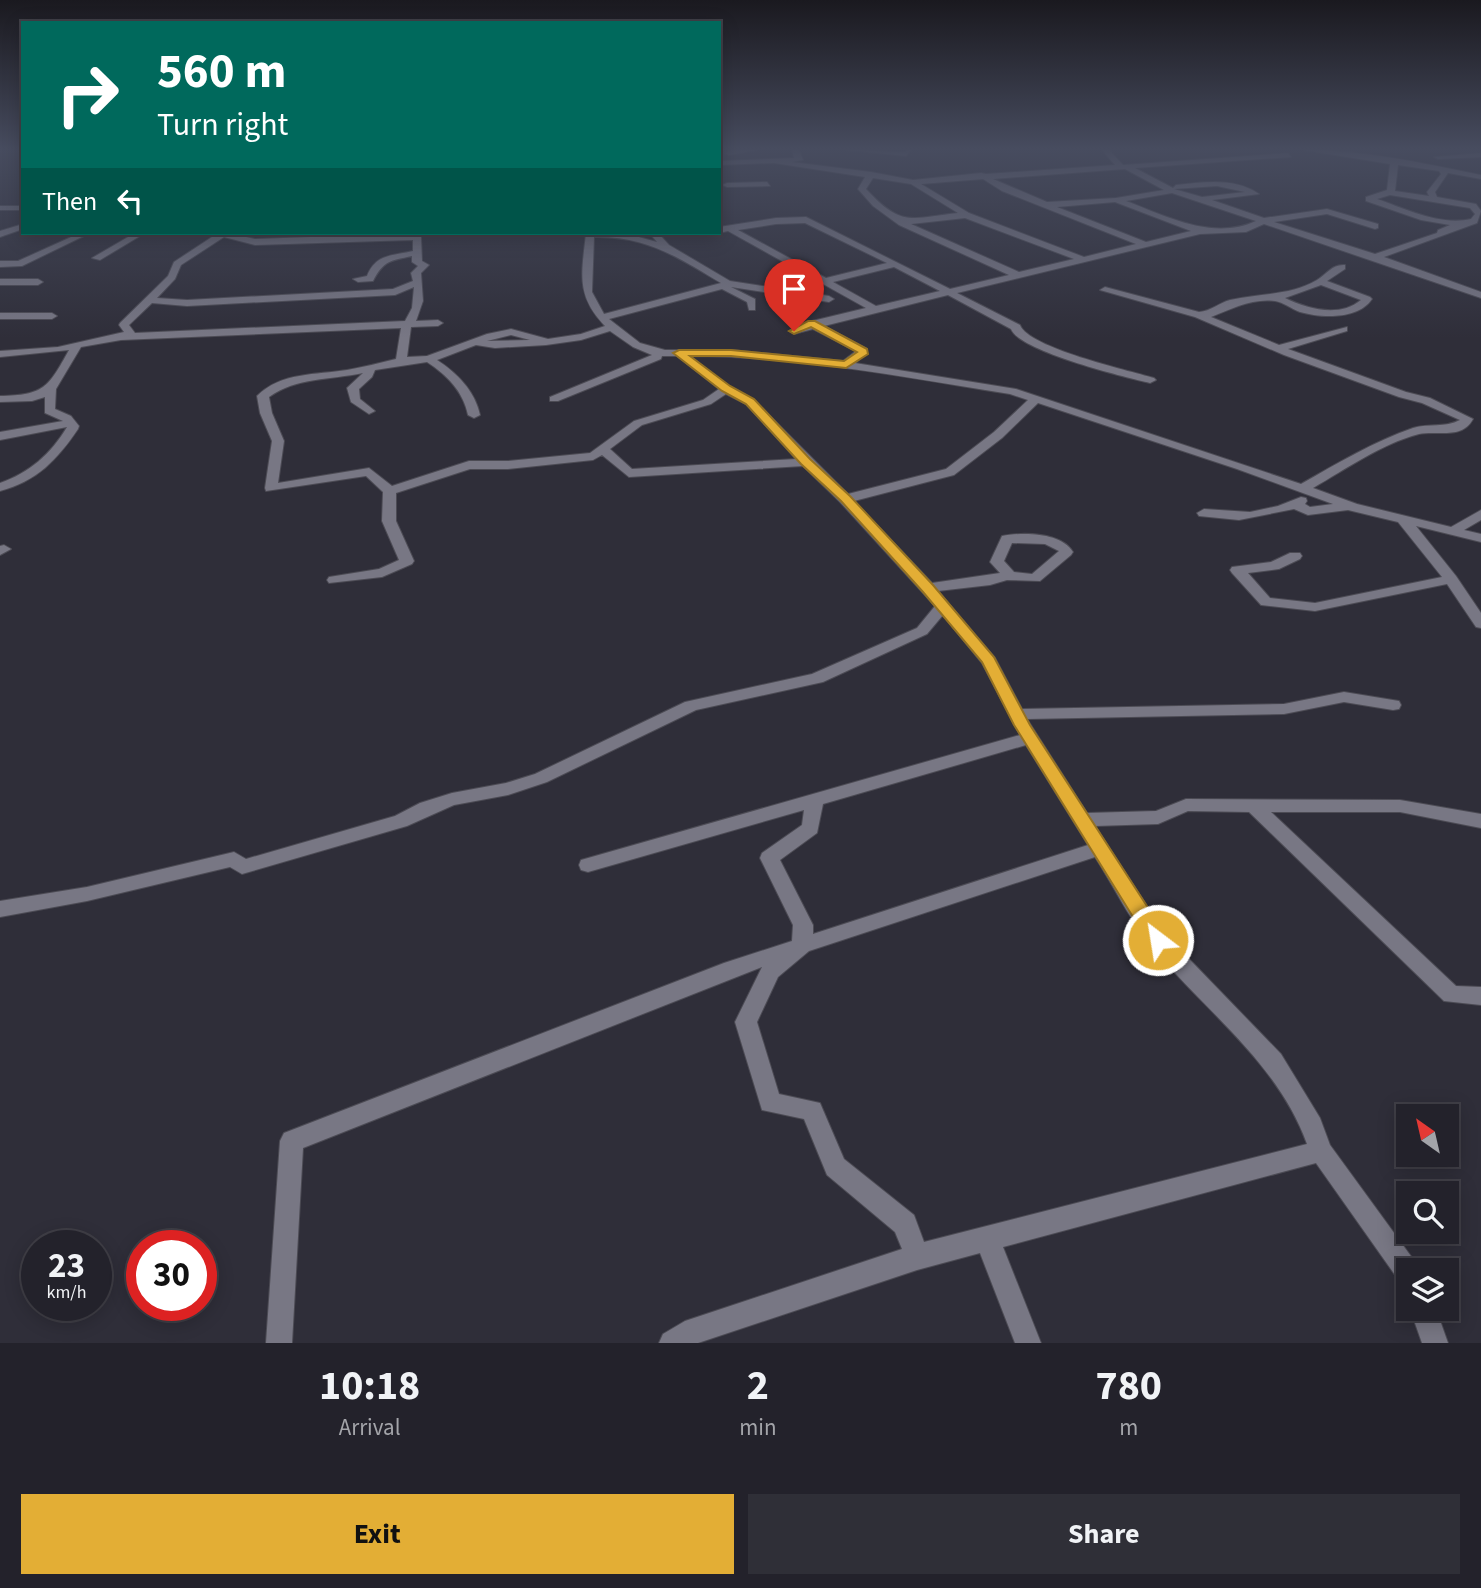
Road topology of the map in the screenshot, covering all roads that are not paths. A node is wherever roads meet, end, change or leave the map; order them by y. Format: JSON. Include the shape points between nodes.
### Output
{"nodes":[{"id":1,"x":882,"y":213,"type":"edge"},
{"id":2,"x":963,"y":213,"type":"edge"},
{"id":3,"x":1065,"y":213,"type":"edge"},
{"id":4,"x":1150,"y":213,"type":"edge"},
{"id":5,"x":1236,"y":213,"type":"edge"},
{"id":6,"x":1317,"y":213,"type":"edge"},
{"id":7,"x":1332,"y":213,"type":"edge"},
{"id":8,"x":1409,"y":213,"type":"edge"},
{"id":9,"x":1478,"y":213,"type":"edge"},
{"id":10,"x":967,"y":215,"type":"junction"},
{"id":11,"x":1263,"y":222,"type":"junction"},
{"id":12,"x":902,"y":223,"type":"junction"},
{"id":13,"x":1460,"y":224,"type":"junction"},
{"id":14,"x":1375,"y":226,"type":"dead end"},
{"id":15,"x":21,"y":227,"type":"edge"},
{"id":16,"x":730,"y":229,"type":"junction"},
{"id":17,"x":721,"y":230,"type":"edge"},
{"id":18,"x":1200,"y":231,"type":"junction"},
{"id":19,"x":1481,"y":231,"type":"edge"},
{"id":20,"x":2,"y":235,"type":"edge"},
{"id":21,"x":82,"y":235,"type":"edge"},
{"id":22,"x":137,"y":235,"type":"edge"},
{"id":23,"x":218,"y":235,"type":"edge"},
{"id":24,"x":224,"y":235,"type":"edge"},
{"id":25,"x":419,"y":235,"type":"edge"},
{"id":26,"x":590,"y":235,"type":"edge"},
{"id":27,"x":621,"y":235,"type":"edge"},
{"id":28,"x":658,"y":235,"type":"edge"},
{"id":29,"x":1145,"y":245,"type":"junction"},
{"id":30,"x":666,"y":247,"type":"junction"},
{"id":31,"x":418,"y":252,"type":"junction"},
{"id":32,"x":1375,"y":257,"type":"junction"},
{"id":33,"x":97,"y":258,"type":"dead end"},
{"id":34,"x":1084,"y":260,"type":"junction"},
{"id":35,"x":0,"y":264,"type":"edge"},
{"id":36,"x":895,"y":264,"type":"junction"},
{"id":37,"x":1342,"y":267,"type":"dead end"},
{"id":38,"x":1017,"y":275,"type":"junction"},
{"id":39,"x":358,"y":279,"type":"dead end"},
{"id":40,"x":827,"y":281,"type":"junction"},
{"id":41,"x":0,"y":282,"type":"edge"},
{"id":42,"x":37,"y":282,"type":"dead end"},
{"id":43,"x":418,"y":282,"type":"junction"},
{"id":44,"x":1321,"y":282,"type":"junction"},
{"id":45,"x":725,"y":285,"type":"junction"},
{"id":46,"x":1105,"y":290,"type":"dead end"},
{"id":47,"x":949,"y":292,"type":"junction"},
{"id":48,"x":1479,"y":294,"type":"edge"},
{"id":49,"x":1277,"y":298,"type":"junction"},
{"id":50,"x":829,"y":299,"type":"dead end"},
{"id":51,"x":152,"y":300,"type":"junction"},
{"id":52,"x":765,"y":306,"type":"dead end"},
{"id":53,"x":875,"y":309,"type":"junction"},
{"id":54,"x":1199,"y":315,"type":"junction"},
{"id":55,"x":0,"y":316,"type":"edge"},
{"id":56,"x":52,"y":316,"type":"dead end"},
{"id":57,"x":607,"y":322,"type":"junction"},
{"id":58,"x":438,"y":323,"type":"dead end"},
{"id":59,"x":812,"y":324,"type":"junction"},
{"id":60,"x":406,"y":326,"type":"junction"},
{"id":61,"x":1343,"y":329,"type":"dead end"},
{"id":62,"x":794,"y":331,"type":"dead end"},
{"id":63,"x":121,"y":337,"type":"junction"},
{"id":64,"x":544,"y":341,"type":"junction"},
{"id":65,"x":472,"y":344,"type":"junction"},
{"id":66,"x":76,"y":347,"type":"junction"},
{"id":67,"x":1278,"y":349,"type":"junction"},
{"id":68,"x":657,"y":353,"type":"junction"},
{"id":69,"x":679,"y":353,"type":"junction"},
{"id":70,"x":0,"y":354,"type":"edge"},
{"id":71,"x":429,"y":359,"type":"junction"},
{"id":72,"x":401,"y":361,"type":"junction"},
{"id":73,"x":846,"y":365,"type":"junction"},
{"id":74,"x":370,"y":367,"type":"junction"},
{"id":75,"x":1150,"y":380,"type":"dead end"},
{"id":76,"x":726,"y":389,"type":"junction"},
{"id":77,"x":52,"y":391,"type":"junction"},
{"id":78,"x":1037,"y":398,"type":"junction"},
{"id":79,"x":0,"y":399,"type":"edge"},
{"id":80,"x":554,"y":399,"type":"dead end"},
{"id":81,"x":369,"y":411,"type":"dead end"},
{"id":82,"x":1481,"y":413,"type":"edge"},
{"id":83,"x":474,"y":415,"type":"dead end"},
{"id":84,"x":1467,"y":419,"type":"junction"},
{"id":85,"x":71,"y":423,"type":"junction"},
{"id":86,"x":0,"y":436,"type":"edge"},
{"id":87,"x":603,"y":449,"type":"junction"},
{"id":88,"x":806,"y":462,"type":"junction"},
{"id":89,"x":0,"y":487,"type":"edge"},
{"id":90,"x":1308,"y":490,"type":"junction"},
{"id":91,"x":390,"y":491,"type":"junction"},
{"id":92,"x":845,"y":499,"type":"junction"},
{"id":93,"x":1295,"y":505,"type":"junction"},
{"id":94,"x":1353,"y":508,"type":"junction"},
{"id":95,"x":1204,"y":513,"type":"dead end"},
{"id":96,"x":1481,"y":514,"type":"edge"},
{"id":97,"x":1403,"y":519,"type":"junction"},
{"id":98,"x":1453,"y":531,"type":"junction"},
{"id":99,"x":1481,"y":538,"type":"edge"},
{"id":100,"x":1295,"y":556,"type":"dead end"},
{"id":101,"x":1006,"y":576,"type":"junction"},
{"id":102,"x":1451,"y":579,"type":"junction"},
{"id":103,"x":334,"y":580,"type":"dead end"},
{"id":104,"x":928,"y":589,"type":"junction"},
{"id":105,"x":942,"y":607,"type":"junction"},
{"id":106,"x":1481,"y":624,"type":"edge"},
{"id":107,"x":1393,"y":705,"type":"dead end"},
{"id":108,"x":1017,"y":714,"type":"junction"},
{"id":109,"x":1031,"y":738,"type":"junction"},
{"id":110,"x":814,"y":800,"type":"junction"},
{"id":111,"x":1254,"y":806,"type":"junction"},
{"id":112,"x":1083,"y":820,"type":"junction"},
{"id":113,"x":1481,"y":821,"type":"edge"},
{"id":114,"x":1100,"y":848,"type":"junction"},
{"id":115,"x":588,"y":865,"type":"dead end"},
{"id":116,"x":0,"y":909,"type":"edge"},
{"id":117,"x":802,"y":946,"type":"junction"},
{"id":118,"x":1481,"y":996,"type":"edge"},
{"id":119,"x":1321,"y":1151,"type":"junction"},
{"id":120,"x":987,"y":1239,"type":"junction"},
{"id":121,"x":917,"y":1257,"type":"junction"},
{"id":122,"x":1398,"y":1258,"type":"edge"},
{"id":123,"x":1427,"y":1321,"type":"edge"},
{"id":124,"x":279,"y":1343,"type":"edge"},
{"id":125,"x":672,"y":1343,"type":"edge"},
{"id":126,"x":1028,"y":1343,"type":"edge"},
{"id":127,"x":1435,"y":1343,"type":"edge"}],
"edges":[{"from":1,"to":12,"type":"street"},
{"from":2,"to":10,"type":"street"},
{"from":3,"to":29,"type":"street"},
{"from":4,"to":18,"type":"street"},
{"from":5,"to":11,"type":"street"},
{"from":6,"to":11,"type":"street"},
{"from":7,"to":14,"type":"street"},
{"from":8,"to":13,"type":"street"},
{"from":9,"to":13,"type":"street","via":[[1474,221]]},
{"from":10,"to":12,"type":"street"},
{"from":10,"to":34,"type":"street"},
{"from":11,"to":18,"type":"street","via":[[1246,229]]},
{"from":11,"to":32,"type":"street"},
{"from":12,"to":38,"type":"street"},
{"from":13,"to":19,"type":"street"},
{"from":13,"to":32,"type":"street"},
{"from":15,"to":20,"type":"street"},
{"from":16,"to":17,"type":"street"},
{"from":16,"to":36,"type":"street","via":[[806,220]]},
{"from":16,"to":40,"type":"street"},
{"from":18,"to":29,"type":"street"},
{"from":21,"to":35,"type":"street","via":[[19,264]]},
{"from":22,"to":33,"type":"street"},
{"from":23,"to":51,"type":"street","via":[[177,264]]},
{"from":24,"to":25,"type":"street","via":[[255,242]]},
{"from":25,"to":31,"type":"street"},
{"from":26,"to":57,"type":"street","via":[[587,292]]},
{"from":27,"to":30,"type":"street"},
{"from":28,"to":30,"type":"street"},
{"from":29,"to":34,"type":"street"},
{"from":30,"to":45,"type":"street"},
{"from":31,"to":39,"type":"street","via":[[384,260],[370,279]]},
{"from":31,"to":43,"type":"street","via":[[417,262],[424,265],[416,274]]},
{"from":32,"to":48,"type":"street"},
{"from":34,"to":38,"type":"street"},
{"from":36,"to":40,"type":"street"},
{"from":36,"to":47,"type":"street"},
{"from":37,"to":44,"type":"street"},
{"from":38,"to":47,"type":"street"},
{"from":40,"to":53,"type":"street"},
{"from":41,"to":42,"type":"street"},
{"from":43,"to":51,"type":"street","via":[[395,292],[187,303]]},
{"from":43,"to":60,"type":"street","via":[[415,318]]},
{"from":44,"to":49,"type":"street"},
{"from":44,"to":49,"type":"street","via":[[1367,299],[1336,315],[1301,310]]},
{"from":45,"to":50,"type":"street"},
{"from":45,"to":52,"type":"street","via":[[752,305]]},
{"from":45,"to":57,"type":"street"},
{"from":46,"to":54,"type":"street"},
{"from":47,"to":53,"type":"street"},
{"from":47,"to":75,"type":"street","via":[[1016,327],[1040,347]]},
{"from":49,"to":54,"type":"street","via":[[1231,303]]},
{"from":51,"to":63,"type":"street","via":[[124,325],[130,333]]},
{"from":53,"to":59,"type":"street"},
{"from":54,"to":67,"type":"street"},
{"from":55,"to":56,"type":"street"},
{"from":57,"to":64,"type":"street","via":[[579,338]]},
{"from":57,"to":68,"type":"street"},
{"from":58,"to":60,"type":"street"},
{"from":59,"to":62,"type":"street"},
{"from":59,"to":73,"type":"street","via":[[863,351]]},
{"from":60,"to":63,"type":"street"},
{"from":60,"to":72,"type":"street"},
{"from":61,"to":67,"type":"street"},
{"from":63,"to":66,"type":"street"},
{"from":64,"to":65,"type":"street","via":[[516,346]]},
{"from":64,"to":65,"type":"street","via":[[507,330]]},
{"from":65,"to":71,"type":"street"},
{"from":66,"to":70,"type":"street"},
{"from":66,"to":77,"type":"street"},
{"from":67,"to":84,"type":"street","via":[[1426,400]]},
{"from":68,"to":69,"type":"street"},
{"from":68,"to":80,"type":"street","via":[[641,365]]},
{"from":69,"to":73,"type":"street","via":[[731,353]]},
{"from":69,"to":76,"type":"street"},
{"from":71,"to":72,"type":"street"},
{"from":71,"to":83,"type":"street","via":[[453,375],[473,401]]},
{"from":72,"to":74,"type":"street"},
{"from":73,"to":78,"type":"street"},
{"from":74,"to":81,"type":"street","via":[[353,388],[355,400]]},
{"from":74,"to":91,"type":"street","via":[[305,377],[263,396],[278,441],[271,488],[369,472]]},
{"from":76,"to":87,"type":"street","via":[[707,402],[638,423]]},
{"from":76,"to":88,"type":"street","via":[[750,402]]},
{"from":77,"to":79,"type":"street","via":[[39,397]]},
{"from":77,"to":85,"type":"street","via":[[49,411]]},
{"from":78,"to":90,"type":"street"},
{"from":78,"to":92,"type":"street","via":[[950,472]]},
{"from":82,"to":84,"type":"street"},
{"from":84,"to":90,"type":"street","via":[[1449,430],[1419,430],[1376,447]]},
{"from":85,"to":86,"type":"street"},
{"from":85,"to":89,"type":"street","via":[[72,429],[44,466]]},
{"from":87,"to":88,"type":"street","via":[[629,473]]},
{"from":87,"to":91,"type":"street","via":[[593,456],[470,465]]},
{"from":88,"to":92,"type":"street"},
{"from":90,"to":93,"type":"street"},
{"from":90,"to":94,"type":"street"},
{"from":91,"to":103,"type":"street","via":[[391,535],[407,561],[387,570]]},
{"from":92,"to":104,"type":"street"},
{"from":93,"to":94,"type":"street","via":[[1308,510]]},
{"from":93,"to":95,"type":"street","via":[[1264,515],[1231,518]]},
{"from":94,"to":97,"type":"street"},
{"from":96,"to":98,"type":"street"},
{"from":97,"to":98,"type":"street"},
{"from":97,"to":102,"type":"street"},
{"from":98,"to":99,"type":"street"},
{"from":100,"to":102,"type":"street","via":[[1274,566],[1237,570],[1266,603],[1315,607]]},
{"from":101,"to":101,"type":"street","via":[[997,562],[1007,539],[1047,540],[1066,552],[1035,578]]},
{"from":101,"to":104,"type":"street"},
{"from":102,"to":106,"type":"street"},
{"from":104,"to":105,"type":"street"},
{"from":105,"to":108,"type":"street","via":[[989,661]]},
{"from":105,"to":116,"type":"street","via":[[922,631],[817,678],[691,706],[583,760],[508,789],[452,799],[401,821],[242,867],[234,859],[87,894]]},
{"from":107,"to":108,"type":"street","via":[[1344,698],[1284,709]]},
{"from":108,"to":109,"type":"street"},
{"from":109,"to":110,"type":"street"},
{"from":109,"to":112,"type":"street"},
{"from":110,"to":115,"type":"street"},
{"from":110,"to":117,"type":"street","via":[[811,828],[769,858],[803,925]]},
{"from":111,"to":112,"type":"street","via":[[1186,805],[1158,817]]},
{"from":111,"to":113,"type":"street","via":[[1400,806]]},
{"from":111,"to":118,"type":"street","via":[[1451,995]]},
{"from":112,"to":114,"type":"street"},
{"from":114,"to":117,"type":"street"},
{"from":114,"to":119,"type":"street","via":[[1158,940],[1273,1061],[1312,1126]]},
{"from":117,"to":121,"type":"street","via":[[770,971],[746,1023],[770,1103],[812,1110],[835,1167],[905,1224]]},
{"from":117,"to":124,"type":"street","via":[[731,969],[292,1141]]},
{"from":119,"to":120,"type":"street"},
{"from":119,"to":122,"type":"street"},
{"from":120,"to":121,"type":"street"},
{"from":120,"to":126,"type":"street"},
{"from":121,"to":125,"type":"street","via":[[685,1334]]},
{"from":123,"to":127,"type":"street"}]}
